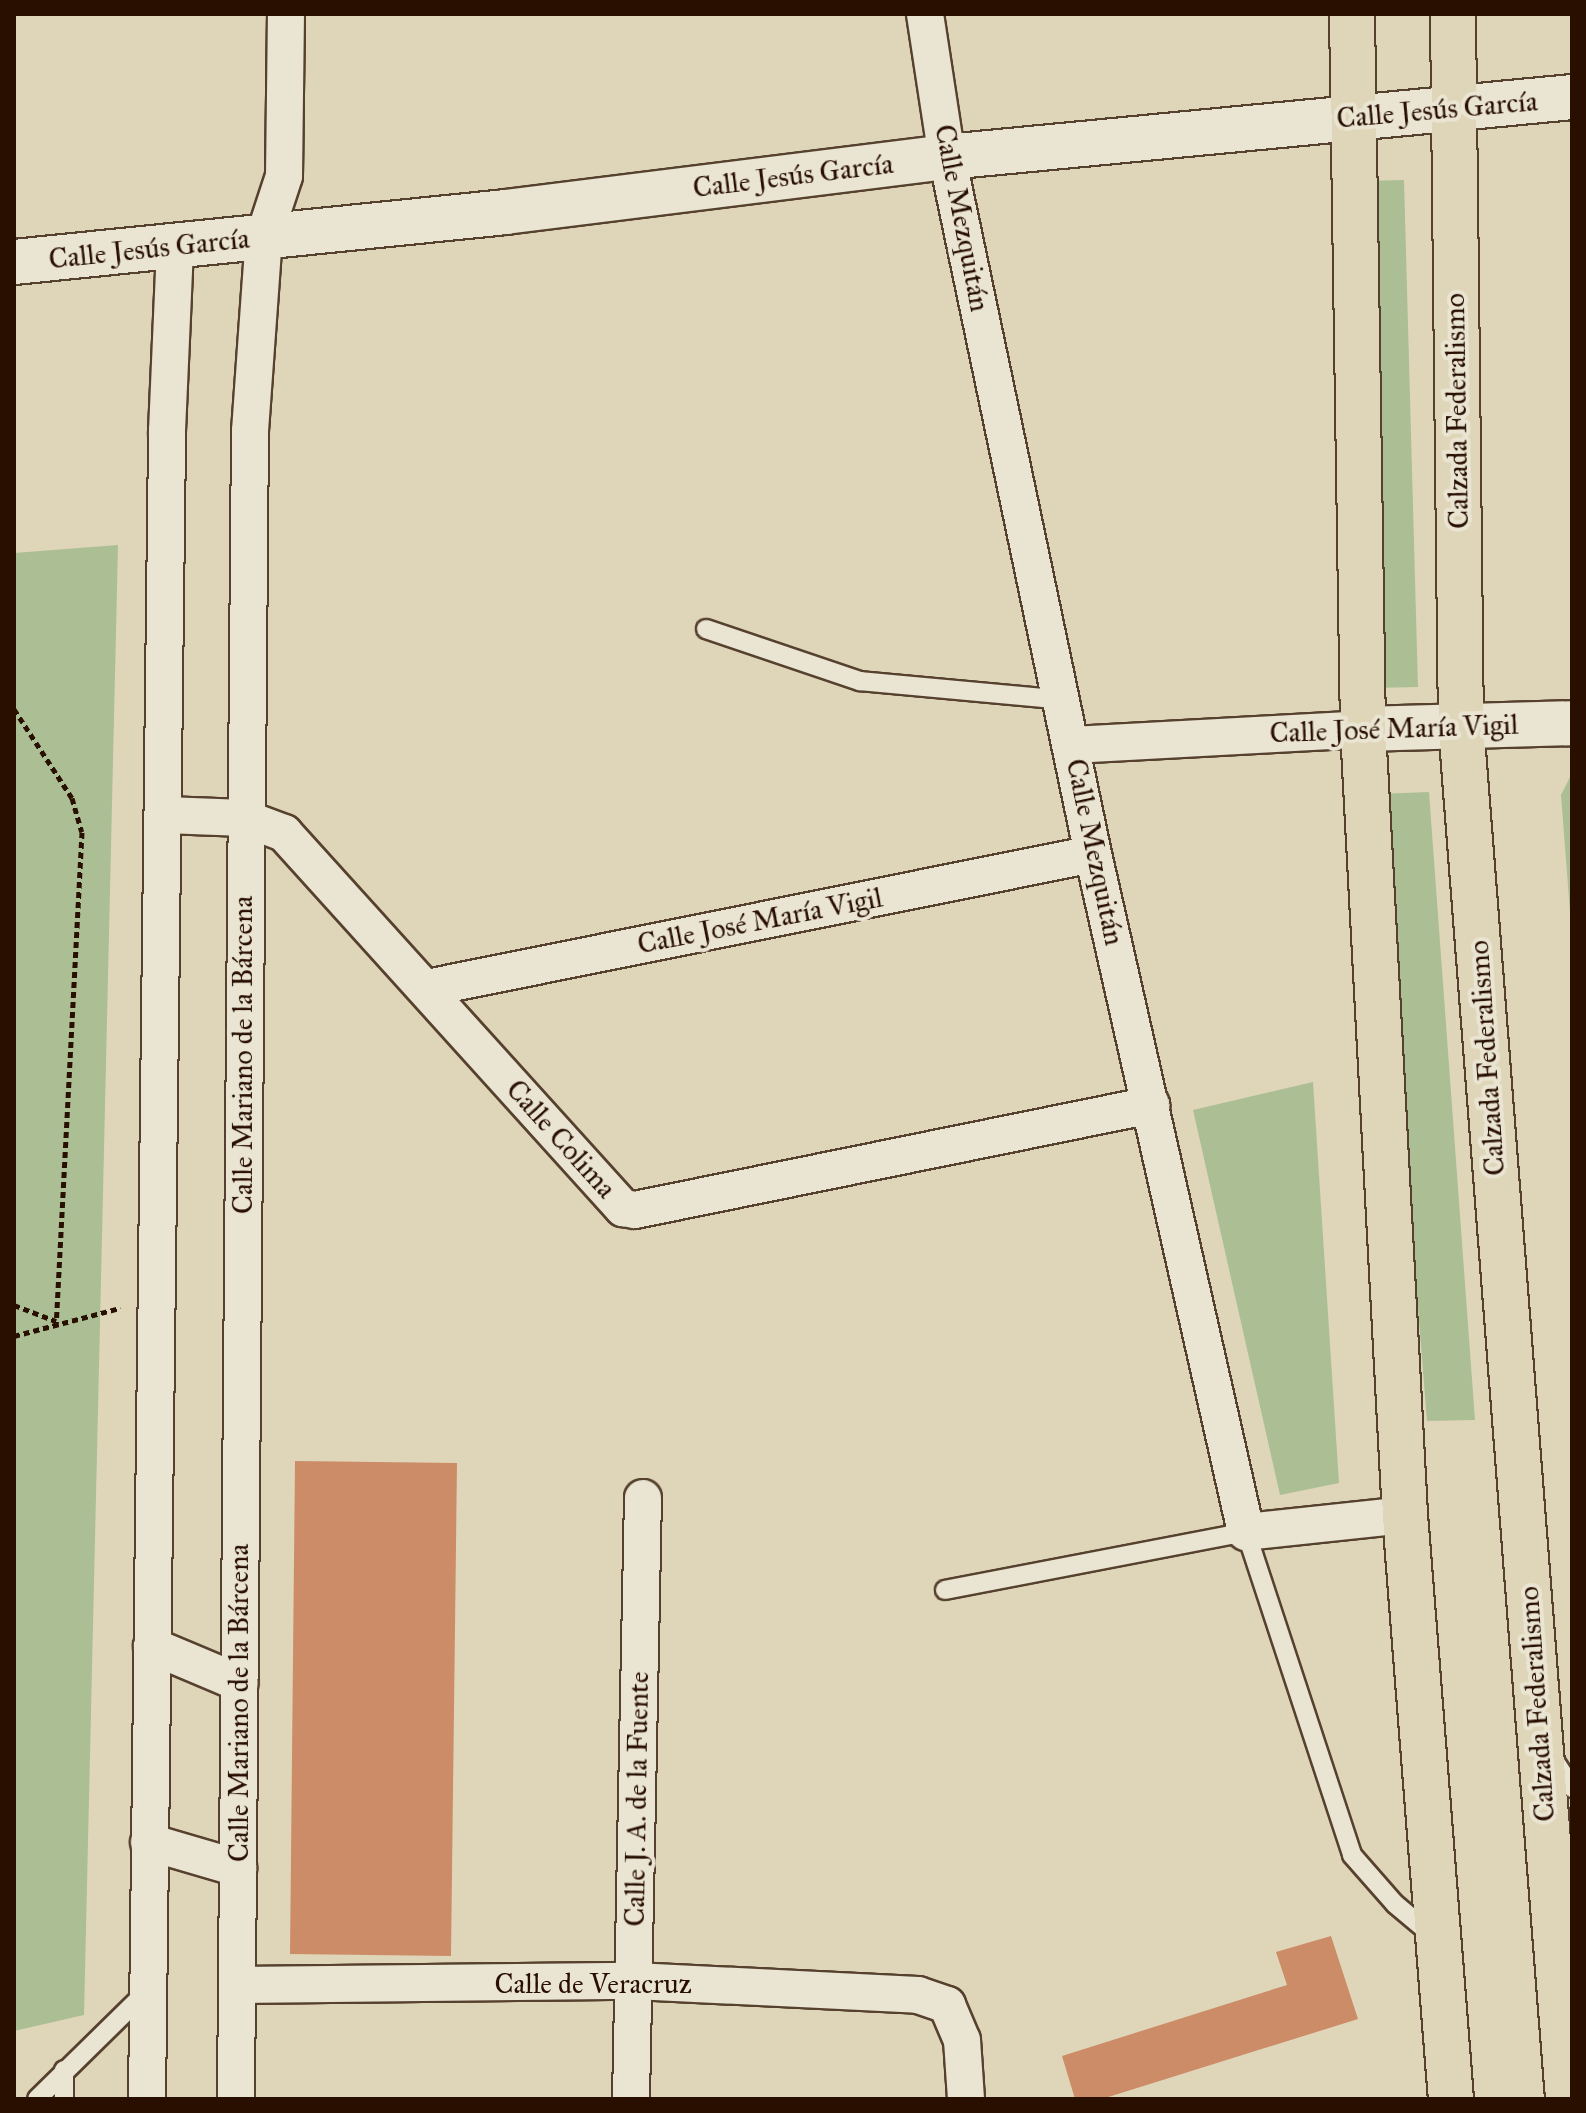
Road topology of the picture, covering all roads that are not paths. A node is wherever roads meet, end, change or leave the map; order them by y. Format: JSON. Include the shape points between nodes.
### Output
{"nodes":[{"id":1,"x":286,"y":14,"type":"edge"},
{"id":2,"x":925,"y":14,"type":"edge"},
{"id":3,"x":1352,"y":14,"type":"edge"},
{"id":4,"x":1453,"y":14,"type":"edge"},
{"id":5,"x":1572,"y":97,"type":"edge"},
{"id":6,"x":1453,"y":109,"type":"junction"},
{"id":7,"x":1353,"y":118,"type":"junction"},
{"id":8,"x":947,"y":157,"type":"junction"},
{"id":9,"x":264,"y":237,"type":"junction"},
{"id":10,"x":175,"y":245,"type":"junction"},
{"id":11,"x":14,"y":262,"type":"edge"},
{"id":12,"x":706,"y":629,"type":"dead end"},
{"id":13,"x":1064,"y":700,"type":"junction"},
{"id":14,"x":1572,"y":723,"type":"edge"},
{"id":15,"x":1461,"y":726,"type":"junction"},
{"id":16,"x":1363,"y":729,"type":"junction"},
{"id":17,"x":1072,"y":745,"type":"junction"},
{"id":18,"x":165,"y":815,"type":"junction"},
{"id":19,"x":244,"y":818,"type":"junction"},
{"id":20,"x":1093,"y":854,"type":"junction"},
{"id":21,"x":427,"y":988,"type":"junction"},
{"id":22,"x":1151,"y":1105,"type":"junction"},
{"id":23,"x":643,"y":1498,"type":"dead end"},
{"id":24,"x":1405,"y":1515,"type":"junction"},
{"id":25,"x":1246,"y":1532,"type":"junction"},
{"id":26,"x":945,"y":1590,"type":"dead end"},
{"id":27,"x":152,"y":1646,"type":"junction"},
{"id":28,"x":240,"y":1683,"type":"junction"},
{"id":29,"x":1540,"y":1737,"type":"junction"},
{"id":30,"x":1572,"y":1788,"type":"edge"},
{"id":31,"x":149,"y":1842,"type":"junction"},
{"id":32,"x":238,"y":1868,"type":"junction"},
{"id":33,"x":1438,"y":1940,"type":"junction"},
{"id":34,"x":1566,"y":1974,"type":"edge"},
{"id":35,"x":634,"y":1981,"type":"junction"},
{"id":36,"x":237,"y":1985,"type":"junction"},
{"id":37,"x":149,"y":1989,"type":"junction"},
{"id":38,"x":64,"y":2070,"type":"junction"},
{"id":39,"x":37,"y":2099,"type":"edge"},
{"id":40,"x":64,"y":2099,"type":"edge"},
{"id":41,"x":147,"y":2099,"type":"edge"},
{"id":42,"x":236,"y":2099,"type":"edge"},
{"id":43,"x":631,"y":2099,"type":"edge"},
{"id":44,"x":966,"y":2099,"type":"edge"},
{"id":45,"x":1451,"y":2099,"type":"edge"},
{"id":46,"x":1568,"y":2099,"type":"edge"}],
"edges":[{"from":1,"to":9,"type":"street","name":"Calle Mariano de la Bárcena","via":[[284,176]]},
{"from":2,"to":8,"type":"street","name":"Calle Mezquitán"},
{"from":3,"to":7,"type":"main road"},
{"from":4,"to":6,"type":"main road","name":"Calzada Federalismo"},
{"from":5,"to":6,"type":"street","name":"Calle Jesús García"},
{"from":6,"to":7,"type":"street","name":"Calle Jesús García"},
{"from":6,"to":15,"type":"main road","name":"Calzada Federalismo"},
{"from":7,"to":8,"type":"street","name":"Calle Jesús García"},
{"from":7,"to":16,"type":"main road"},
{"from":8,"to":9,"type":"street","name":"Calle Jesús García"},
{"from":8,"to":13,"type":"street","name":"Calle Mezquitán"},
{"from":9,"to":10,"type":"street","name":"Calle Jesús García"},
{"from":9,"to":19,"type":"street","name":"Calle Mariano de la Bárcena","via":[[250,431]]},
{"from":10,"to":11,"type":"street","name":"Calle Jesús García"},
{"from":10,"to":18,"type":"street","via":[[167,431]]},
{"from":12,"to":13,"type":"lane","via":[[860,681]]},
{"from":13,"to":17,"type":"street","name":"Calle Mezquitán"},
{"from":14,"to":15,"type":"street","name":"Calle José María Vigil"},
{"from":15,"to":16,"type":"street","name":"Calle José María Vigil"},
{"from":15,"to":29,"type":"main road","name":"Calzada Federalismo"},
{"from":16,"to":17,"type":"street","name":"Calle José María Vigil"},
{"from":16,"to":24,"type":"main road"},
{"from":17,"to":20,"type":"street","name":"Calle Mezquitán"},
{"from":18,"to":19,"type":"street","name":"Calle Colima"},
{"from":18,"to":27,"type":"street"},
{"from":19,"to":21,"type":"street","name":"Calle Colima","via":[[284,833]]},
{"from":19,"to":28,"type":"street","name":"Calle Mariano de la Bárcena"},
{"from":20,"to":21,"type":"street","name":"Calle José María Vigil"},
{"from":20,"to":22,"type":"street","name":"Calle Mezquitán"},
{"from":21,"to":22,"type":"street","name":"Calle Colima","via":[[613,1199],[635,1210]]},
{"from":22,"to":25,"type":"street","name":"Calle Mezquitán"},
{"from":23,"to":35,"type":"street","name":"Calle J. A. de la Fuente"},
{"from":24,"to":25,"type":"street"},
{"from":24,"to":33,"type":"main road"},
{"from":25,"to":26,"type":"lane"},
{"from":25,"to":33,"type":"lane","via":[[1352,1855],[1395,1904]]},
{"from":27,"to":28,"type":"street"},
{"from":27,"to":31,"type":"street"},
{"from":28,"to":32,"type":"street","name":"Calle Mariano de la Bárcena"},
{"from":29,"to":30,"type":"lane"},
{"from":29,"to":34,"type":"main road","name":"Calzada Federalismo"},
{"from":31,"to":32,"type":"street"},
{"from":31,"to":37,"type":"street"},
{"from":32,"to":36,"type":"street","name":"Calle Mariano de la Bárcena"},
{"from":33,"to":45,"type":"main road"},
{"from":34,"to":46,"type":"main road","name":"Calzada Federalismo"},
{"from":35,"to":36,"type":"street","name":"Calle de Veracruz"},
{"from":35,"to":43,"type":"street","name":"Calle J. A. de la Fuente"},
{"from":35,"to":44,"type":"street","name":"Calle de Veracruz","via":[[918,1995],[947,2005],[962,2040]]},
{"from":36,"to":42,"type":"street","name":"Calle Mariano de la Bárcena"},
{"from":37,"to":38,"type":"lane"},
{"from":37,"to":41,"type":"street"},
{"from":38,"to":39,"type":"lane"},
{"from":38,"to":40,"type":"lane"}]}
